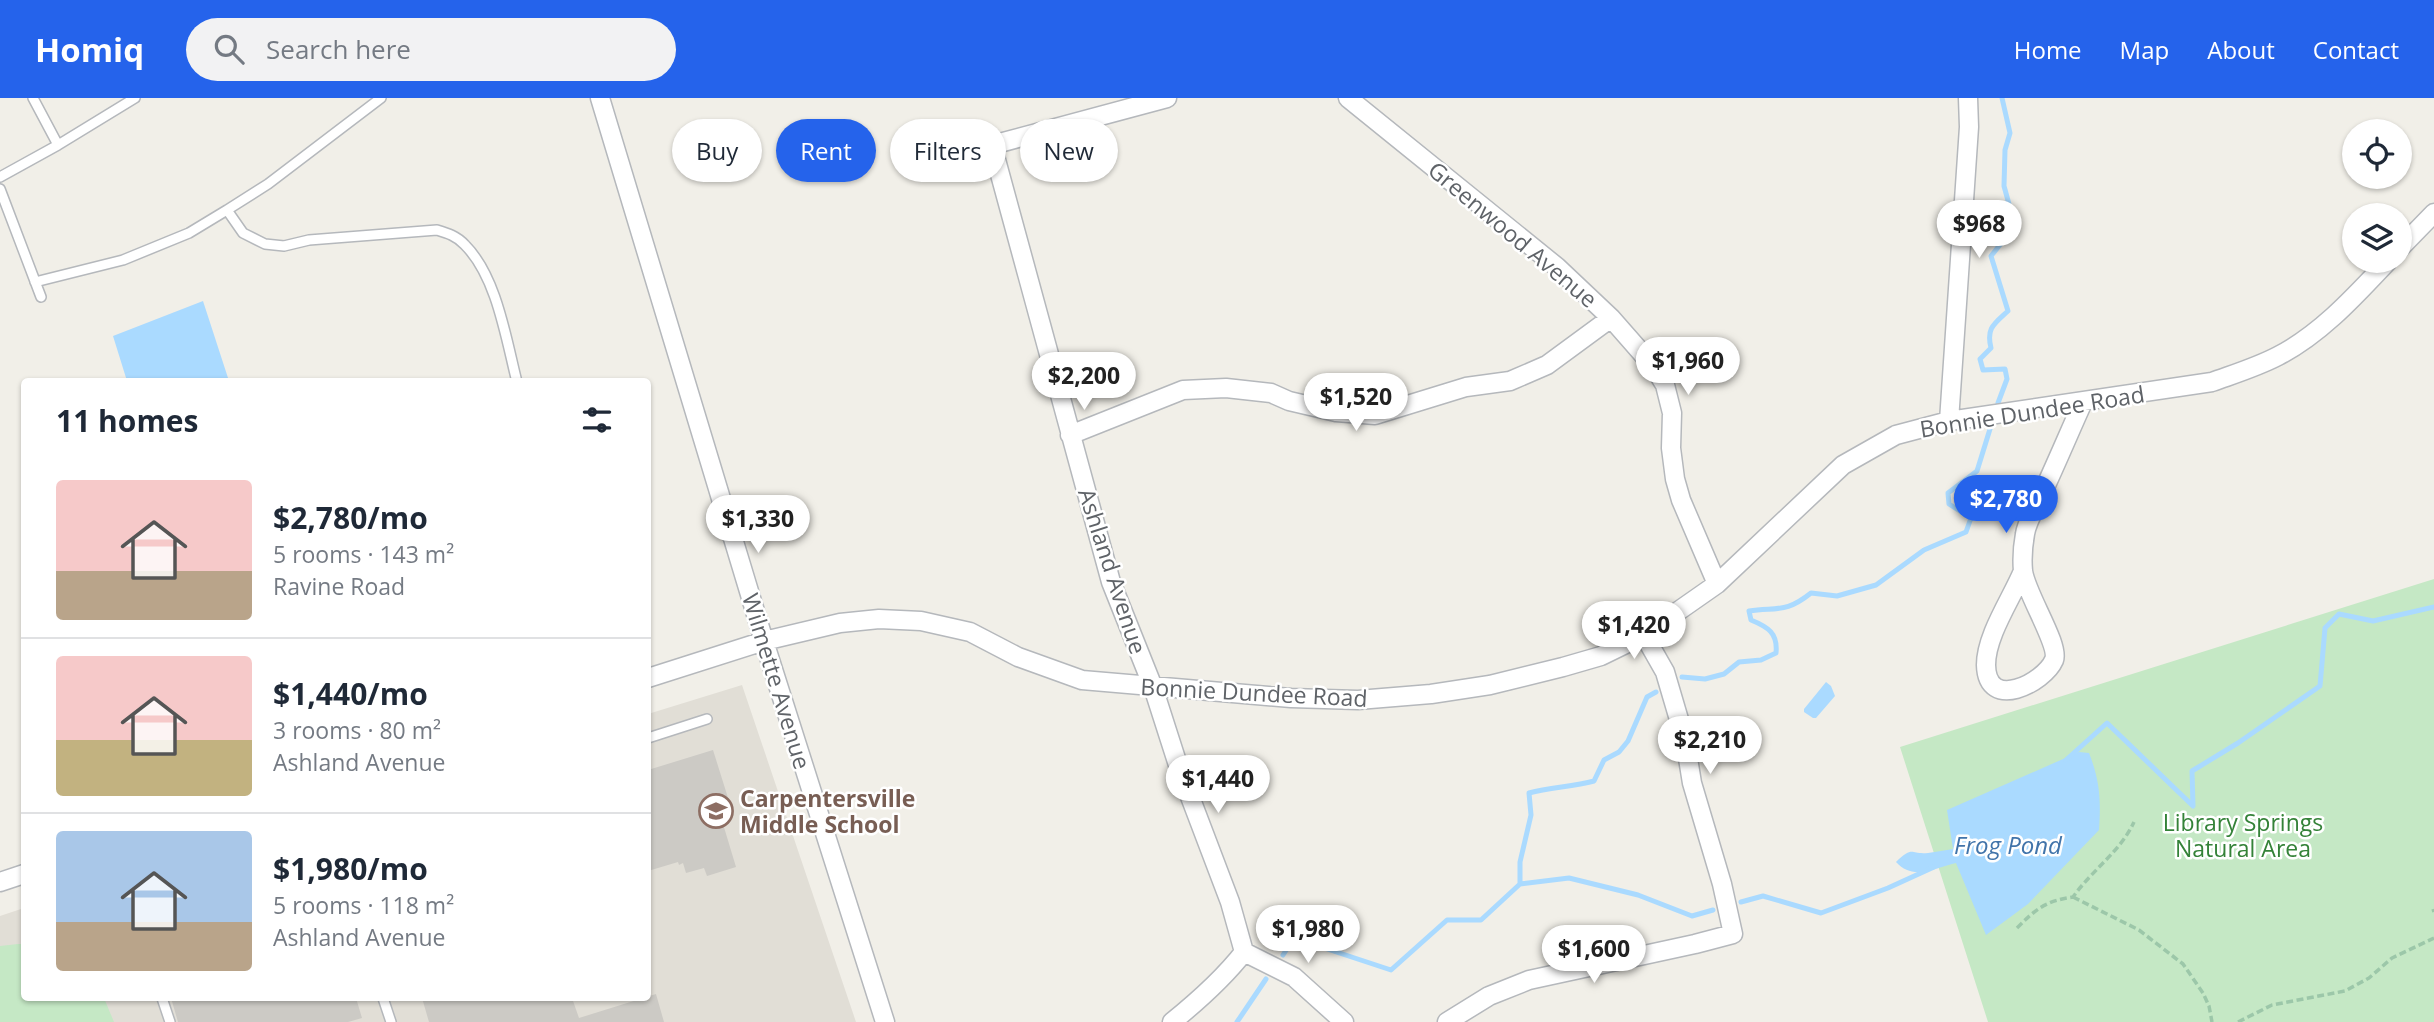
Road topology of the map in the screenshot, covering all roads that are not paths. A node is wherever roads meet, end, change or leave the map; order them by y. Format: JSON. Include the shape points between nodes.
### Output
{"nodes":[{"id":1,"x":33,"y":98,"type":"edge"},
{"id":2,"x":135,"y":98,"type":"edge"},
{"id":3,"x":380,"y":98,"type":"edge"},
{"id":4,"x":600,"y":98,"type":"edge"},
{"id":5,"x":1167,"y":98,"type":"edge"},
{"id":6,"x":1348,"y":98,"type":"edge"},
{"id":7,"x":1968,"y":98,"type":"edge"},
{"id":8,"x":58,"y":145,"type":"junction"},
{"id":9,"x":0,"y":177,"type":"edge"},
{"id":10,"x":0,"y":189,"type":"edge"},
{"id":11,"x":227,"y":210,"type":"junction"},
{"id":12,"x":2434,"y":213,"type":"edge"},
{"id":13,"x":2412,"y":236,"type":"edge"},
{"id":14,"x":2376,"y":273,"type":"edge"},
{"id":15,"x":36,"y":282,"type":"junction"},
{"id":16,"x":41,"y":298,"type":"dead end"},
{"id":17,"x":1611,"y":318,"type":"junction"},
{"id":18,"x":516,"y":378,"type":"edge"},
{"id":19,"x":2083,"y":402,"type":"junction"},
{"id":20,"x":1949,"y":421,"type":"junction"},
{"id":21,"x":1070,"y":435,"type":"junction"},
{"id":22,"x":2023,"y":571,"type":"junction"},
{"id":23,"x":1717,"y":584,"type":"junction"},
{"id":24,"x":1644,"y":635,"type":"junction"},
{"id":25,"x":764,"y":641,"type":"junction"},
{"id":26,"x":651,"y":677,"type":"edge"},
{"id":27,"x":1153,"y":687,"type":"junction"},
{"id":28,"x":707,"y":719,"type":"dead end"},
{"id":29,"x":651,"y":737,"type":"edge"},
{"id":30,"x":21,"y":875,"type":"edge"},
{"id":31,"x":0,"y":882,"type":"edge"},
{"id":32,"x":1244,"y":952,"type":"junction"},
{"id":33,"x":163,"y":1001,"type":"edge"},
{"id":34,"x":384,"y":1001,"type":"edge"},
{"id":35,"x":170,"y":1022,"type":"edge"},
{"id":36,"x":391,"y":1022,"type":"edge"},
{"id":37,"x":885,"y":1022,"type":"edge"},
{"id":38,"x":1172,"y":1022,"type":"edge"},
{"id":39,"x":1344,"y":1022,"type":"edge"},
{"id":40,"x":1447,"y":1022,"type":"edge"}],
"edges":[{"from":1,"to":8,"type":"lane"},
{"from":2,"to":8,"type":"lane"},
{"from":3,"to":11,"type":"lane"},
{"from":4,"to":25,"type":"street","name":"Wilmette Avenue"},
{"from":5,"to":21,"type":"street","name":"Ashland Avenue","via":[[992,145]]},
{"from":6,"to":17,"type":"street","name":"Greenwood Avenue","via":[[1557,267]]},
{"from":7,"to":20,"type":"street"},
{"from":8,"to":9,"type":"lane"},
{"from":10,"to":15,"type":"lane"},
{"from":11,"to":15,"type":"lane","via":[[189,233],[123,260]]},
{"from":11,"to":18,"type":"lane","via":[[243,233],[265,244],[284,246],[436,230],[453,235],[471,252],[487,279]]},
{"from":12,"to":13,"type":"street"},
{"from":14,"to":19,"type":"street","name":"Bonnie Dundee Road","via":[[2319,327],[2279,355],[2213,382]]},
{"from":15,"to":16,"type":"lane"},
{"from":17,"to":21,"type":"street","via":[[1547,365],[1510,381],[1466,387],[1375,415],[1336,412],[1226,388],[1184,390]]},
{"from":17,"to":23,"type":"street","name":"Greenwood Avenue","via":[[1665,385],[1672,413],[1675,479]]},
{"from":19,"to":20,"type":"street","name":"Bonnie Dundee Road"},
{"from":19,"to":22,"type":"street","via":[[2025,531]]},
{"from":20,"to":23,"type":"street","name":"Bonnie Dundee Road","via":[[1896,435],[1843,465]]},
{"from":21,"to":27,"type":"street","name":"Ashland Avenue","via":[[1111,582]]},
{"from":22,"to":22,"type":"street","via":[[2055,657],[2048,669],[2007,692],[1993,685],[1986,664]]},
{"from":23,"to":24,"type":"street","name":"Bonnie Dundee Road"},
{"from":24,"to":27,"type":"street","name":"Bonnie Dundee Road","via":[[1601,656],[1563,667],[1431,694],[1359,700]]},
{"from":24,"to":40,"type":"street","via":[[1665,672],[1733,934],[1529,980],[1489,996]]},
{"from":25,"to":26,"type":"street","name":"Bonnie Dundee Road"},
{"from":25,"to":27,"type":"street","name":"Bonnie Dundee Road","via":[[840,623],[921,621],[970,632],[1018,657],[1082,680]]},
{"from":25,"to":37,"type":"street","name":"Wilmette Avenue"},
{"from":27,"to":32,"type":"street","name":"Ashland Avenue"},
{"from":28,"to":29,"type":"lane"},
{"from":30,"to":31,"type":"street"},
{"from":32,"to":38,"type":"street","via":[[1203,997]]},
{"from":32,"to":39,"type":"street","via":[[1294,977]]},
{"from":33,"to":35,"type":"lane"},
{"from":34,"to":36,"type":"lane"}]}
